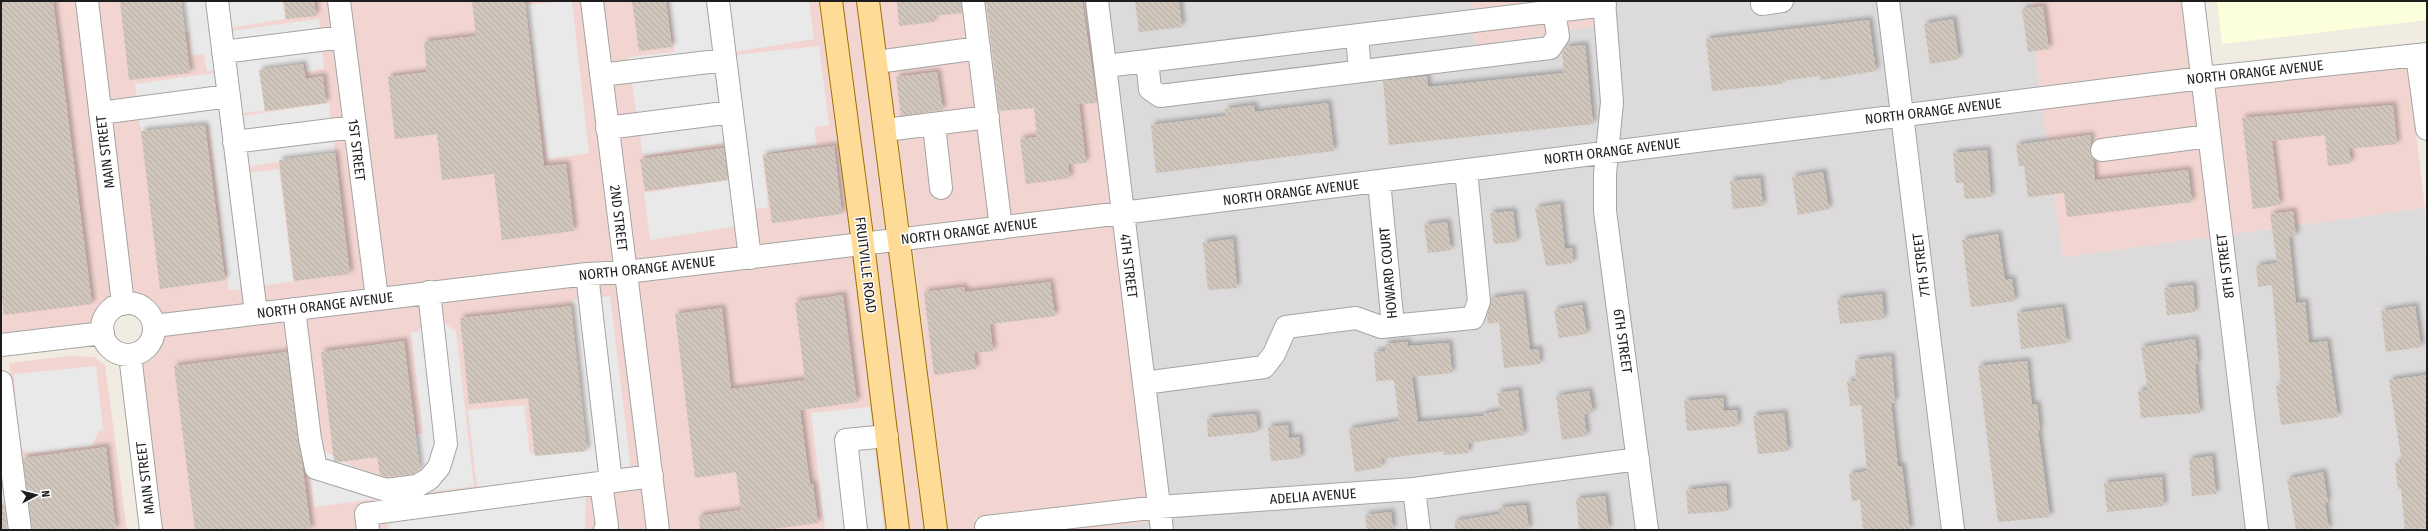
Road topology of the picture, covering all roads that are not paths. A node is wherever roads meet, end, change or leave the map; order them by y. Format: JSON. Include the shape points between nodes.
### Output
{"nodes":[{"id":1,"x":87,"y":1,"type":"edge"},
{"id":2,"x":217,"y":1,"type":"edge"},
{"id":3,"x":339,"y":1,"type":"edge"},
{"id":4,"x":592,"y":1,"type":"edge"},
{"id":5,"x":718,"y":1,"type":"edge"},
{"id":6,"x":830,"y":1,"type":"edge"},
{"id":7,"x":868,"y":1,"type":"edge"},
{"id":8,"x":974,"y":1,"type":"edge"},
{"id":9,"x":1097,"y":1,"type":"edge"},
{"id":10,"x":1888,"y":1,"type":"edge"},
{"id":11,"x":2194,"y":1,"type":"edge"},
{"id":12,"x":1605,"y":3,"type":"edge"},
{"id":13,"x":1554,"y":11,"type":"junction"},
{"id":14,"x":1356,"y":36,"type":"junction"},
{"id":15,"x":343,"y":37,"type":"junction"},
{"id":16,"x":980,"y":48,"type":"junction"},
{"id":17,"x":223,"y":52,"type":"junction"},
{"id":18,"x":2422,"y":55,"type":"edge"},
{"id":19,"x":725,"y":60,"type":"junction"},
{"id":20,"x":1147,"y":61,"type":"junction"},
{"id":21,"x":877,"y":62,"type":"junction"},
{"id":22,"x":1106,"y":66,"type":"junction"},
{"id":23,"x":1360,"y":71,"type":"junction"},
{"id":24,"x":601,"y":75,"type":"junction"},
{"id":25,"x":2202,"y":78,"type":"junction"},
{"id":26,"x":229,"y":96,"type":"junction"},
{"id":27,"x":732,"y":112,"type":"junction"},
{"id":28,"x":100,"y":113,"type":"junction"},
{"id":29,"x":1902,"y":115,"type":"junction"},
{"id":30,"x":988,"y":117,"type":"junction"},
{"id":31,"x":934,"y":125,"type":"junction"},
{"id":32,"x":354,"y":127,"type":"junction"},
{"id":33,"x":607,"y":128,"type":"junction"},
{"id":34,"x":2427,"y":129,"type":"edge"},
{"id":35,"x":886,"y":130,"type":"junction"},
{"id":36,"x":2210,"y":136,"type":"junction"},
{"id":37,"x":234,"y":142,"type":"junction"},
{"id":38,"x":2102,"y":150,"type":"dead end"},
{"id":39,"x":1607,"y":151,"type":"junction"},
{"id":40,"x":1466,"y":170,"type":"junction"},
{"id":41,"x":1379,"y":181,"type":"junction"},
{"id":42,"x":941,"y":188,"type":"dead end"},
{"id":43,"x":1122,"y":213,"type":"junction"},
{"id":44,"x":1001,"y":228,"type":"junction"},
{"id":45,"x":901,"y":240,"type":"junction"},
{"id":46,"x":863,"y":244,"type":"junction"},
{"id":47,"x":750,"y":258,"type":"junction"},
{"id":48,"x":626,"y":272,"type":"junction"},
{"id":49,"x":587,"y":274,"type":"junction"},
{"id":50,"x":429,"y":292,"type":"junction"},
{"id":51,"x":377,"y":298,"type":"junction"},
{"id":52,"x":123,"y":304,"type":"junction"},
{"id":53,"x":294,"y":309,"type":"junction"},
{"id":54,"x":256,"y":313,"type":"junction"},
{"id":55,"x":154,"y":326,"type":"junction"},
{"id":56,"x":1393,"y":326,"type":"junction"},
{"id":57,"x":103,"y":333,"type":"junction"},
{"id":58,"x":1,"y":345,"type":"edge"},
{"id":59,"x":130,"y":355,"type":"junction"},
{"id":60,"x":1,"y":382,"type":"edge"},
{"id":61,"x":1144,"y":383,"type":"junction"},
{"id":62,"x":887,"y":436,"type":"junction"},
{"id":63,"x":1638,"y":459,"type":"junction"},
{"id":64,"x":652,"y":476,"type":"junction"},
{"id":65,"x":606,"y":482,"type":"junction"},
{"id":66,"x":1414,"y":489,"type":"junction"},
{"id":67,"x":1159,"y":507,"type":"junction"},
{"id":68,"x":986,"y":527,"type":"dead end"},
{"id":69,"x":20,"y":530,"type":"edge"},
{"id":70,"x":151,"y":530,"type":"edge"},
{"id":71,"x":368,"y":530,"type":"edge"},
{"id":72,"x":605,"y":530,"type":"edge"},
{"id":73,"x":658,"y":530,"type":"edge"},
{"id":74,"x":856,"y":530,"type":"edge"},
{"id":75,"x":898,"y":530,"type":"edge"},
{"id":76,"x":936,"y":530,"type":"edge"},
{"id":77,"x":1162,"y":530,"type":"edge"},
{"id":78,"x":1419,"y":530,"type":"edge"},
{"id":79,"x":1647,"y":530,"type":"edge"},
{"id":80,"x":1952,"y":530,"type":"edge"},
{"id":81,"x":2257,"y":530,"type":"edge"}],
"edges":[{"from":1,"to":28,"type":"street","name":"MAIN STREET"},
{"from":2,"to":17,"type":"street"},
{"from":3,"to":15,"type":"street","name":"1ST STREET"},
{"from":4,"to":24,"type":"street","name":"2ND STREET"},
{"from":5,"to":19,"type":"street"},
{"from":6,"to":46,"type":"main road","name":"FRUITVILLE ROAD"},
{"from":7,"to":21,"type":"main road"},
{"from":8,"to":16,"type":"street"},
{"from":9,"to":22,"type":"street","name":"4TH STREET"},
{"from":10,"to":29,"type":"street","name":"7TH STREET"},
{"from":11,"to":25,"type":"street","name":"8TH STREET"},
{"from":12,"to":13,"type":"street"},
{"from":12,"to":39,"type":"street","name":"6TH STREET","via":[[1612,102]]},
{"from":13,"to":14,"type":"street"},
{"from":13,"to":23,"type":"street","via":[[1558,36],[1550,48]]},
{"from":14,"to":20,"type":"street"},
{"from":14,"to":23,"type":"street"},
{"from":15,"to":17,"type":"street"},
{"from":15,"to":32,"type":"street","name":"1ST STREET"},
{"from":16,"to":21,"type":"street"},
{"from":16,"to":30,"type":"street"},
{"from":17,"to":26,"type":"street"},
{"from":18,"to":25,"type":"street","name":"NORTH ORANGE AVENUE"},
{"from":18,"to":34,"type":"street"},
{"from":19,"to":24,"type":"street"},
{"from":19,"to":27,"type":"street"},
{"from":20,"to":22,"type":"street"},
{"from":20,"to":23,"type":"street","via":[[1150,89],[1160,96]]},
{"from":21,"to":35,"type":"main road"},
{"from":22,"to":43,"type":"street","name":"4TH STREET"},
{"from":24,"to":33,"type":"street","name":"2ND STREET"},
{"from":25,"to":29,"type":"street","name":"NORTH ORANGE AVENUE"},
{"from":25,"to":36,"type":"street","name":"8TH STREET"},
{"from":26,"to":28,"type":"street"},
{"from":26,"to":37,"type":"street"},
{"from":27,"to":33,"type":"street"},
{"from":27,"to":47,"type":"street"},
{"from":28,"to":52,"type":"street","name":"MAIN STREET"},
{"from":29,"to":39,"type":"street","name":"NORTH ORANGE AVENUE"},
{"from":29,"to":80,"type":"street","name":"7TH STREET"},
{"from":30,"to":31,"type":"street"},
{"from":30,"to":44,"type":"street"},
{"from":31,"to":35,"type":"street"},
{"from":31,"to":42,"type":"street"},
{"from":32,"to":37,"type":"street"},
{"from":32,"to":51,"type":"street","name":"1ST STREET"},
{"from":33,"to":48,"type":"street","name":"2ND STREET"},
{"from":35,"to":45,"type":"main road"},
{"from":36,"to":38,"type":"street"},
{"from":36,"to":81,"type":"street","name":"8TH STREET"},
{"from":37,"to":54,"type":"street"},
{"from":39,"to":40,"type":"street","name":"NORTH ORANGE AVENUE"},
{"from":39,"to":63,"type":"street","name":"6TH STREET","via":[[1605,211]]},
{"from":40,"to":41,"type":"street","name":"NORTH ORANGE AVENUE"},
{"from":40,"to":56,"type":"street","name":"HOWARD COURT","via":[[1480,301],[1473,318]]},
{"from":41,"to":43,"type":"street","name":"NORTH ORANGE AVENUE"},
{"from":41,"to":56,"type":"street","name":"HOWARD COURT"},
{"from":43,"to":44,"type":"street","name":"NORTH ORANGE AVENUE"},
{"from":43,"to":61,"type":"street","name":"4TH STREET"},
{"from":44,"to":45,"type":"street","name":"NORTH ORANGE AVENUE"},
{"from":45,"to":46,"type":"street","name":"NORTH ORANGE AVENUE"},
{"from":45,"to":76,"type":"main road"},
{"from":46,"to":47,"type":"street","name":"NORTH ORANGE AVENUE"},
{"from":46,"to":62,"type":"main road","name":"FRUITVILLE ROAD"},
{"from":47,"to":48,"type":"street","name":"NORTH ORANGE AVENUE"},
{"from":48,"to":49,"type":"street","name":"NORTH ORANGE AVENUE"},
{"from":48,"to":64,"type":"street","name":"2ND STREET"},
{"from":49,"to":50,"type":"street","name":"NORTH ORANGE AVENUE"},
{"from":49,"to":65,"type":"street"},
{"from":50,"to":51,"type":"street","name":"NORTH ORANGE AVENUE"},
{"from":50,"to":53,"type":"street","via":[[446,444],[439,466],[429,478],[417,486],[386,490],[316,468]]},
{"from":51,"to":53,"type":"street","name":"NORTH ORANGE AVENUE"},
{"from":52,"to":55,"type":"street","via":[[132,304],[144,309]]},
{"from":52,"to":57,"type":"street","via":[[108,313]]},
{"from":53,"to":54,"type":"street","name":"NORTH ORANGE AVENUE"},
{"from":54,"to":55,"type":"street","name":"NORTH ORANGE AVENUE"},
{"from":55,"to":59,"type":"street","via":[[150,343],[145,349]]},
{"from":56,"to":61,"type":"street","via":[[1381,327],[1356,318],[1286,328],[1274,354],[1264,367]]},
{"from":57,"to":58,"type":"street"},
{"from":57,"to":59,"type":"street","via":[[114,351]]},
{"from":59,"to":70,"type":"street","name":"MAIN STREET"},
{"from":60,"to":69,"type":"street"},
{"from":61,"to":67,"type":"street","name":"4TH STREET"},
{"from":62,"to":74,"type":"street","via":[[846,440]]},
{"from":62,"to":75,"type":"main road","name":"FRUITVILLE ROAD"},
{"from":63,"to":66,"type":"street","name":"ADELIA AVENUE"},
{"from":63,"to":79,"type":"street","name":"6TH STREET"},
{"from":64,"to":65,"type":"street"},
{"from":64,"to":73,"type":"street","name":"2ND STREET"},
{"from":65,"to":71,"type":"street","via":[[366,514]]},
{"from":65,"to":72,"type":"street"},
{"from":66,"to":67,"type":"street","name":"ADELIA AVENUE"},
{"from":66,"to":78,"type":"street"},
{"from":67,"to":68,"type":"street","name":"ADELIA AVENUE"},
{"from":67,"to":77,"type":"street","name":"4TH STREET"}]}
